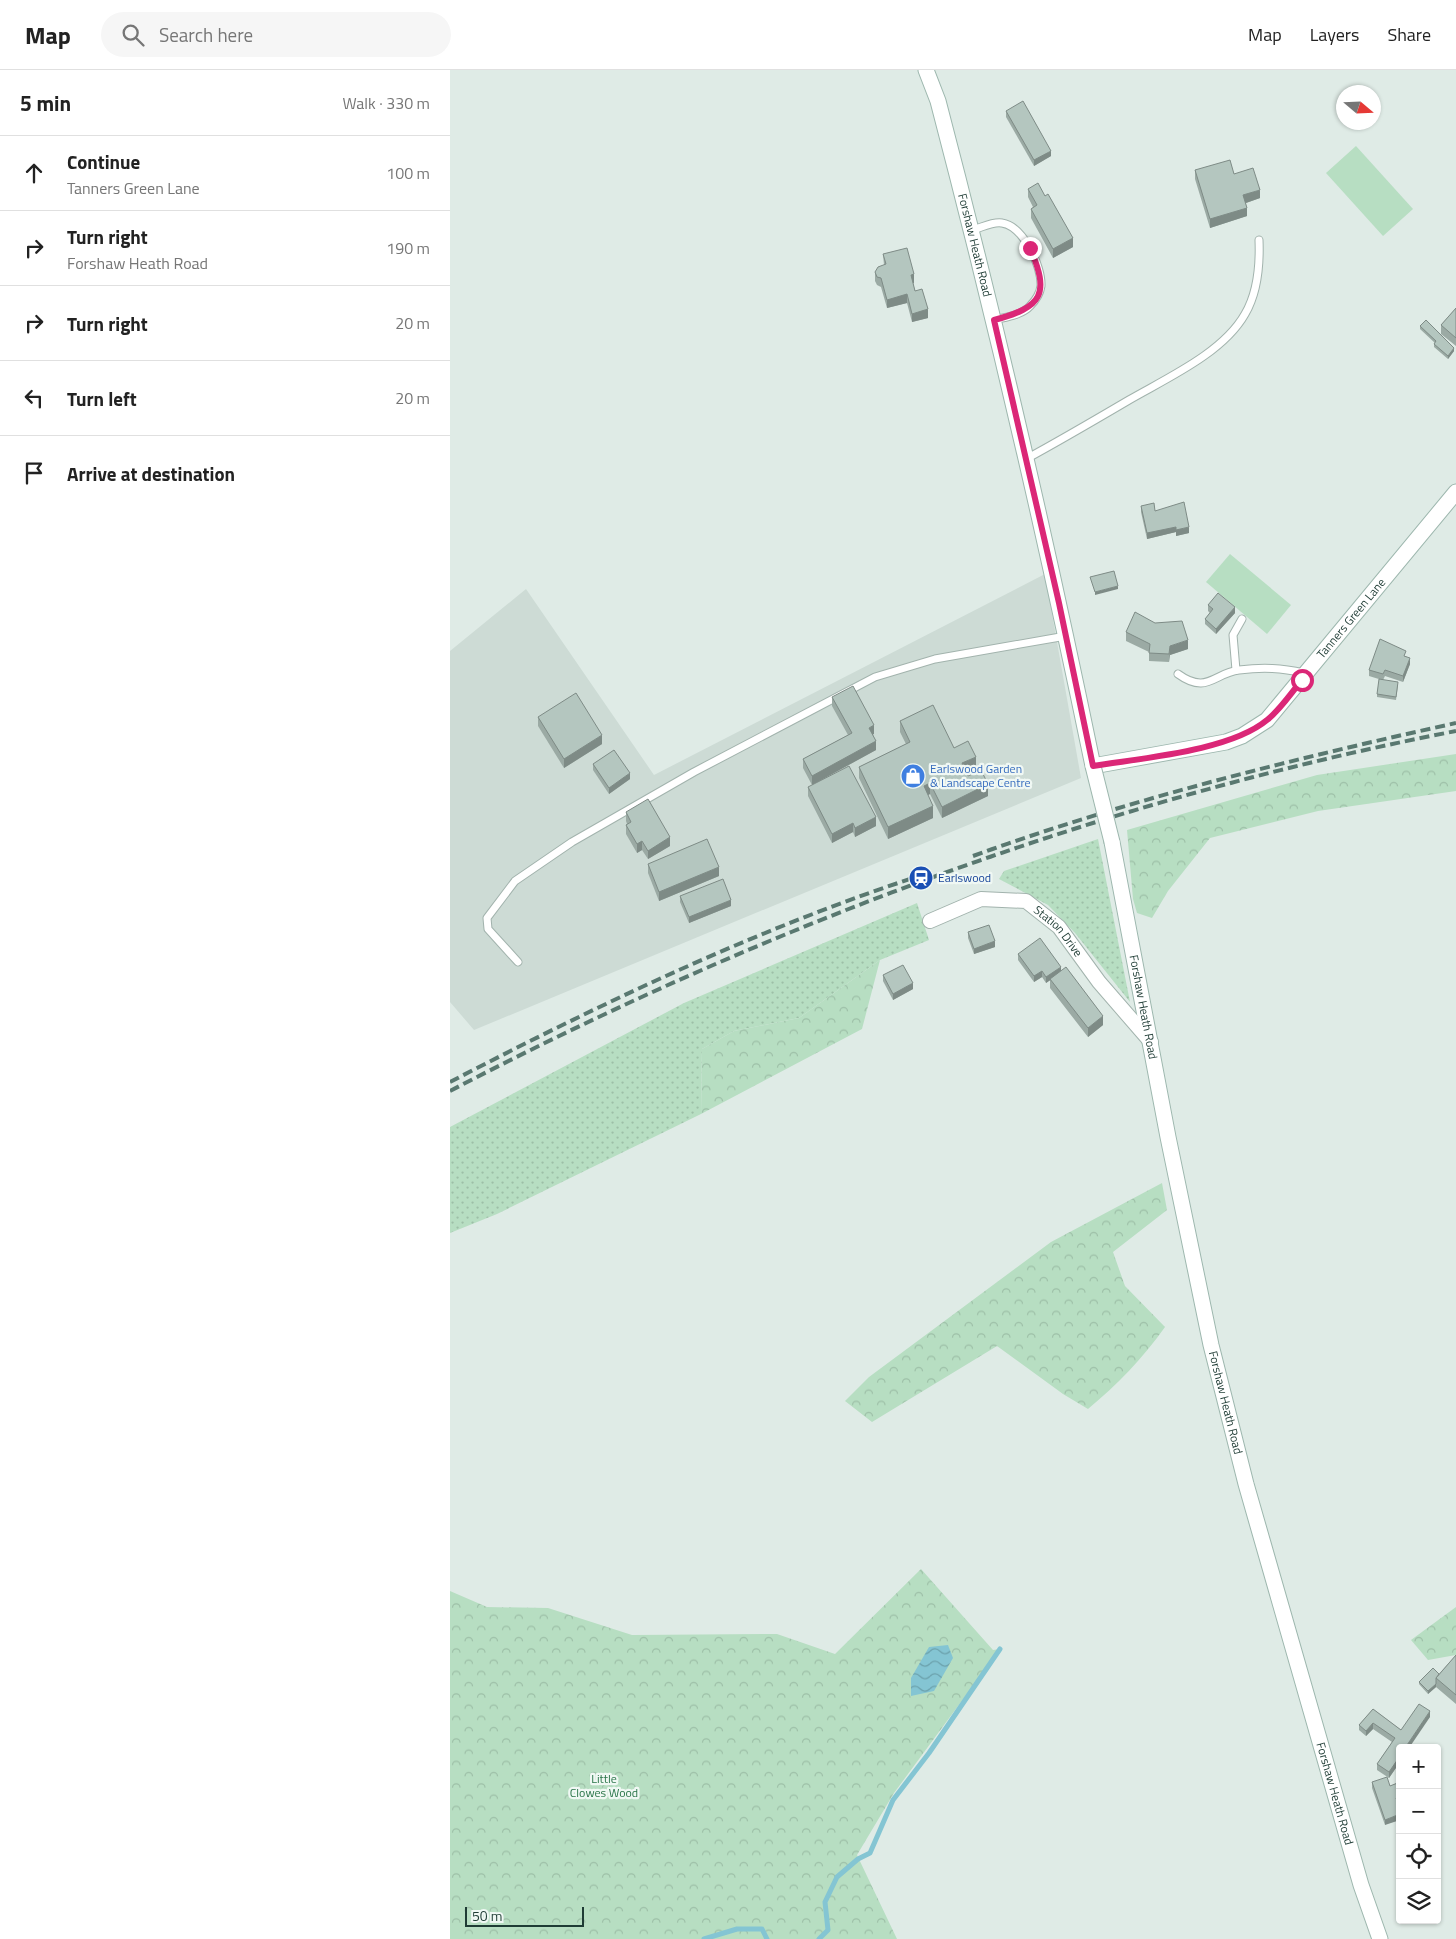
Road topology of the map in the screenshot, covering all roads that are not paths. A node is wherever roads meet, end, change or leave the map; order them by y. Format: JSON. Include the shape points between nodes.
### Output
{"nodes":[{"id":1,"x":926,"y":70,"type":"edge"},
{"id":2,"x":972,"y":230,"type":"junction"},
{"id":3,"x":1259,"y":240,"type":"dead end"},
{"id":4,"x":994,"y":320,"type":"junction"},
{"id":5,"x":1026,"y":459,"type":"junction"},
{"id":6,"x":1456,"y":492,"type":"edge"},
{"id":7,"x":1242,"y":618,"type":"dead end"},
{"id":8,"x":1066,"y":636,"type":"junction"},
{"id":9,"x":1236,"y":670,"type":"junction"},
{"id":10,"x":1178,"y":674,"type":"dead end"},
{"id":11,"x":1307,"y":674,"type":"junction"},
{"id":12,"x":1093,"y":766,"type":"junction"},
{"id":13,"x":930,"y":921,"type":"dead end"},
{"id":14,"x":518,"y":962,"type":"dead end"},
{"id":15,"x":1151,"y":1042,"type":"junction"},
{"id":16,"x":1380,"y":1939,"type":"edge"}],
"edges":[{"from":1,"to":2,"type":"street","name":"Forshaw Heath Road","via":[[938,101]]},
{"from":2,"to":4,"type":"street","name":"Forshaw Heath Road"},
{"from":2,"to":4,"type":"lane","via":[[1002,223],[1010,226],[1030,248],[1040,270],[1040,292],[1029,308]]},
{"from":3,"to":5,"type":"lane","via":[[1260,266],[1253,293],[1245,314],[1232,332],[1186,367]]},
{"from":4,"to":5,"type":"street","name":"Forshaw Heath Road"},
{"from":5,"to":8,"type":"street","name":"Forshaw Heath Road"},
{"from":6,"to":11,"type":"street","name":"Tanners Green Lane"},
{"from":7,"to":9,"type":"lane","via":[[1233,635]]},
{"from":8,"to":12,"type":"street","name":"Forshaw Heath Road"},
{"from":8,"to":14,"type":"lane","via":[[935,659],[875,677],[694,772],[572,842],[515,881],[487,918],[488,929]]},
{"from":9,"to":10,"type":"lane","via":[[1203,683],[1186,680]]},
{"from":9,"to":11,"type":"lane","via":[[1277,667]]},
{"from":11,"to":12,"type":"street","name":"Tanners Green Lane","via":[[1267,720],[1242,736],[1208,746]]},
{"from":12,"to":15,"type":"street","name":"Forshaw Heath Road","bridge":true,"via":[[1112,842]]},
{"from":13,"to":15,"type":"street","name":"Station Drive","via":[[981,899],[1026,901],[1059,927],[1099,982]]},
{"from":15,"to":16,"type":"street","name":"Forshaw Heath Road","via":[[1211,1345],[1242,1466],[1361,1885]]}]}
